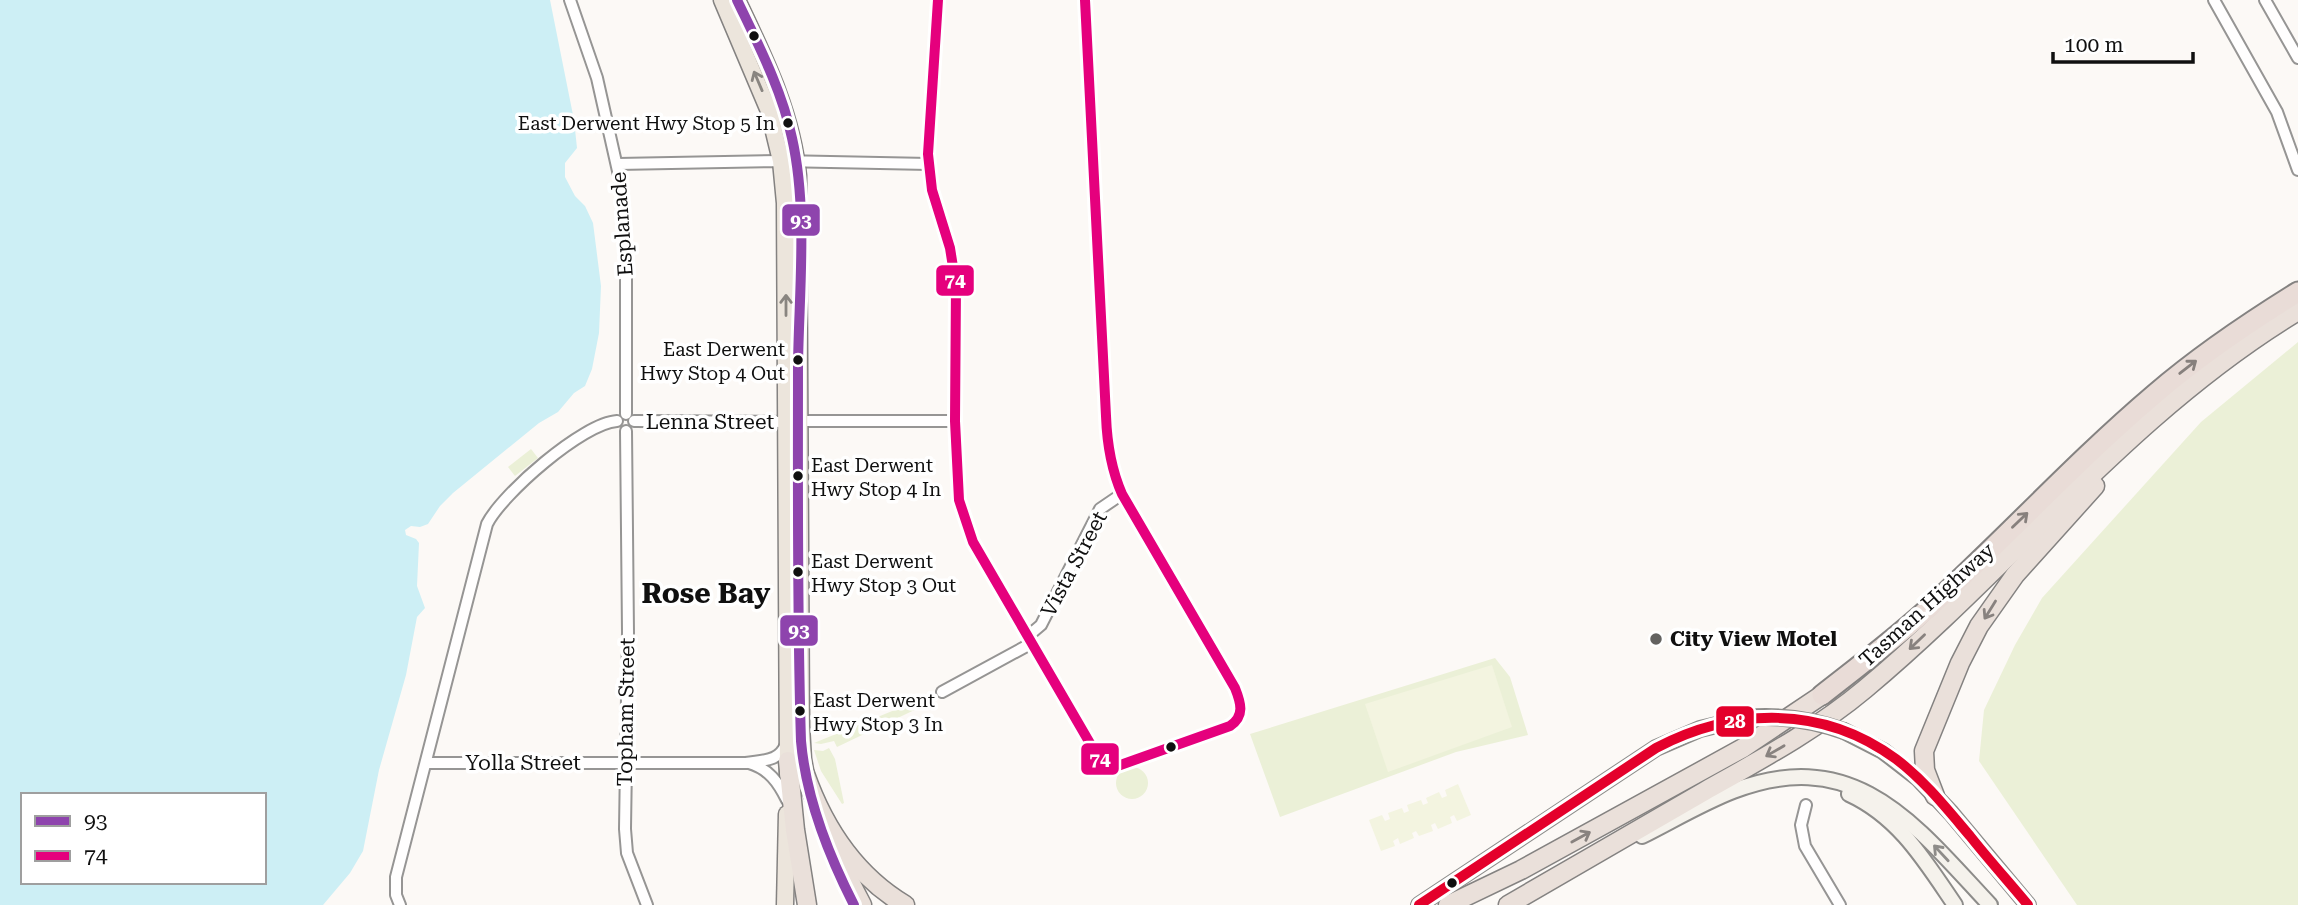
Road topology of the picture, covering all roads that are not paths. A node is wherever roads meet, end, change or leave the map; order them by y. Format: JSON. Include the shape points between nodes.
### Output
{"nodes":[{"id":1,"x":570,"y":0,"type":"edge"},
{"id":2,"x":722,"y":0,"type":"edge"},
{"id":3,"x":737,"y":0,"type":"edge"},
{"id":4,"x":938,"y":0,"type":"edge"},
{"id":5,"x":1086,"y":0,"type":"edge"},
{"id":6,"x":2214,"y":0,"type":"edge"},
{"id":7,"x":2265,"y":0,"type":"edge"},
{"id":8,"x":2298,"y":58,"type":"edge"},
{"id":9,"x":789,"y":161,"type":"junction"},
{"id":10,"x":618,"y":164,"type":"junction"},
{"id":11,"x":929,"y":164,"type":"junction"},
{"id":12,"x":2298,"y":170,"type":"edge"},
{"id":13,"x":2298,"y":292,"type":"edge"},
{"id":14,"x":2298,"y":311,"type":"edge"},
{"id":15,"x":2180,"y":393,"type":"junction"},
{"id":16,"x":631,"y":417,"type":"junction"},
{"id":17,"x":617,"y":421,"type":"junction"},
{"id":18,"x":792,"y":421,"type":"junction"},
{"id":19,"x":955,"y":421,"type":"junction"},
{"id":20,"x":625,"y":431,"type":"junction"},
{"id":21,"x":1122,"y":494,"type":"junction"},
{"id":22,"x":1030,"y":640,"type":"junction"},
{"id":23,"x":942,"y":692,"type":"dead end"},
{"id":24,"x":1822,"y":695,"type":"joint"},
{"id":25,"x":788,"y":737,"type":"junction"},
{"id":26,"x":788,"y":761,"type":"junction"},
{"id":27,"x":626,"y":762,"type":"junction"},
{"id":28,"x":746,"y":762,"type":"junction"},
{"id":29,"x":426,"y":763,"type":"junction"},
{"id":30,"x":805,"y":774,"type":"junction"},
{"id":31,"x":1750,"y":785,"type":"junction"},
{"id":32,"x":1936,"y":796,"type":"junction"},
{"id":33,"x":787,"y":800,"type":"junction"},
{"id":34,"x":1805,"y":805,"type":"dead end"},
{"id":35,"x":816,"y":815,"type":"junction"},
{"id":36,"x":1580,"y":863,"type":"junction"},
{"id":37,"x":1521,"y":870,"type":"junction"},
{"id":38,"x":400,"y":905,"type":"edge"},
{"id":39,"x":647,"y":905,"type":"edge"},
{"id":40,"x":785,"y":905,"type":"edge"},
{"id":41,"x":807,"y":905,"type":"edge"},
{"id":42,"x":854,"y":905,"type":"edge"},
{"id":43,"x":862,"y":905,"type":"edge"},
{"id":44,"x":905,"y":905,"type":"edge"},
{"id":45,"x":1419,"y":905,"type":"edge"},
{"id":46,"x":1448,"y":905,"type":"edge"},
{"id":47,"x":1463,"y":905,"type":"edge"},
{"id":48,"x":1508,"y":905,"type":"edge"},
{"id":49,"x":1840,"y":905,"type":"edge"},
{"id":50,"x":1955,"y":905,"type":"edge"},
{"id":51,"x":1990,"y":905,"type":"edge"},
{"id":52,"x":2028,"y":905,"type":"edge"}],
"edges":[{"from":1,"to":10,"type":"street","name":"Esplanade","via":[[597,78]]},
{"from":9,"to":2,"type":"main road","one_way":true},
{"from":3,"to":9,"type":"main road","via":[[789,125]]},
{"from":4,"to":11,"type":"street"},
{"from":5,"to":21,"type":"street","via":[[1107,440]]},
{"from":6,"to":12,"type":"street","via":[[2277,112]]},
{"from":7,"to":8,"type":"street"},
{"from":9,"to":10,"type":"street"},
{"from":9,"to":11,"type":"street"},
{"from":9,"to":18,"type":"main road","via":[[800,197]]},
{"from":10,"to":16,"type":"street","name":"Esplanade"},
{"from":11,"to":19,"type":"street","via":[[956,286]]},
{"from":24,"to":13,"type":"highway","name":"Tasman Highway","one_way":true,"via":[[1932,606],[2155,393]]},
{"from":14,"to":15,"type":"highway","name":"Tasman Highway"},
{"from":15,"to":32,"type":"highway","one_way":true,"via":[[2030,557],[1979,626],[1924,751],[1925,770]]},
{"from":15,"to":36,"type":"highway","name":"Tasman Highway","one_way":true,"via":[[1853,699],[1784,746]]},
{"from":16,"to":17,"type":"street","via":[[621,415]]},
{"from":16,"to":18,"type":"street","name":"Lenna Street"},
{"from":16,"to":20,"type":"street","via":[[633,427]]},
{"from":17,"to":20,"type":"street"},
{"from":17,"to":29,"type":"street","via":[[593,427],[564,446],[491,514]]},
{"from":18,"to":19,"type":"street","name":"Lenna Street"},
{"from":18,"to":25,"type":"main road"},
{"from":18,"to":30,"type":"main road"},
{"from":19,"to":22,"type":"street","via":[[956,480],[964,520]]},
{"from":20,"to":27,"type":"street","name":"Topham Street"},
{"from":21,"to":22,"type":"street","name":"Vista Street","via":[[1100,509]]},
{"from":21,"to":22,"type":"street","via":[[1235,688],[1239,719],[1115,768],[1106,767]]},
{"from":22,"to":23,"type":"street"},
{"from":37,"to":24,"type":"highway","name":"Tasman Highway","one_way":true,"via":[[1743,748]]},
{"from":25,"to":26,"type":"main road"},
{"from":25,"to":28,"type":"street","name":"Yolla Street","via":[[778,757]]},
{"from":26,"to":33,"type":"main road"},
{"from":26,"to":41,"type":"highway"},
{"from":27,"to":28,"type":"street","name":"Yolla Street"},
{"from":27,"to":29,"type":"street","name":"Yolla Street"},
{"from":27,"to":39,"type":"street","name":"Topham Street","via":[[626,843]]},
{"from":28,"to":33,"type":"street","via":[[768,773]]},
{"from":29,"to":38,"type":"street","via":[[396,877]]},
{"from":30,"to":35,"type":"main road"},
{"from":30,"to":44,"type":"highway","via":[[821,813],[847,855],[877,886]]},
{"from":31,"to":36,"type":"main road","name":"Tasman Highway","via":[[1595,860]]},
{"from":31,"to":50,"type":"main road","via":[[1813,783],[1862,800],[1910,840]]},
{"from":51,"to":31,"type":"main road","one_way":true,"via":[[1923,834],[1868,793],[1816,778],[1781,778]]},
{"from":32,"to":45,"type":"main road","bridge":true,"via":[[1896,759],[1844,731],[1801,720],[1746,718],[1700,729],[1656,748]]},
{"from":32,"to":52,"type":"main road"},
{"from":33,"to":40,"type":"main road"},
{"from":34,"to":49,"type":"street","via":[[1801,825],[1805,846]]},
{"from":35,"to":42,"type":"main road"},
{"from":35,"to":43,"type":"highway"},
{"from":36,"to":48,"type":"highway","name":"Tasman Highway"},
{"from":37,"to":46,"type":"highway","name":"Tasman Highway"},
{"from":37,"to":47,"type":"highway","name":"Tasman Highway"}]}
